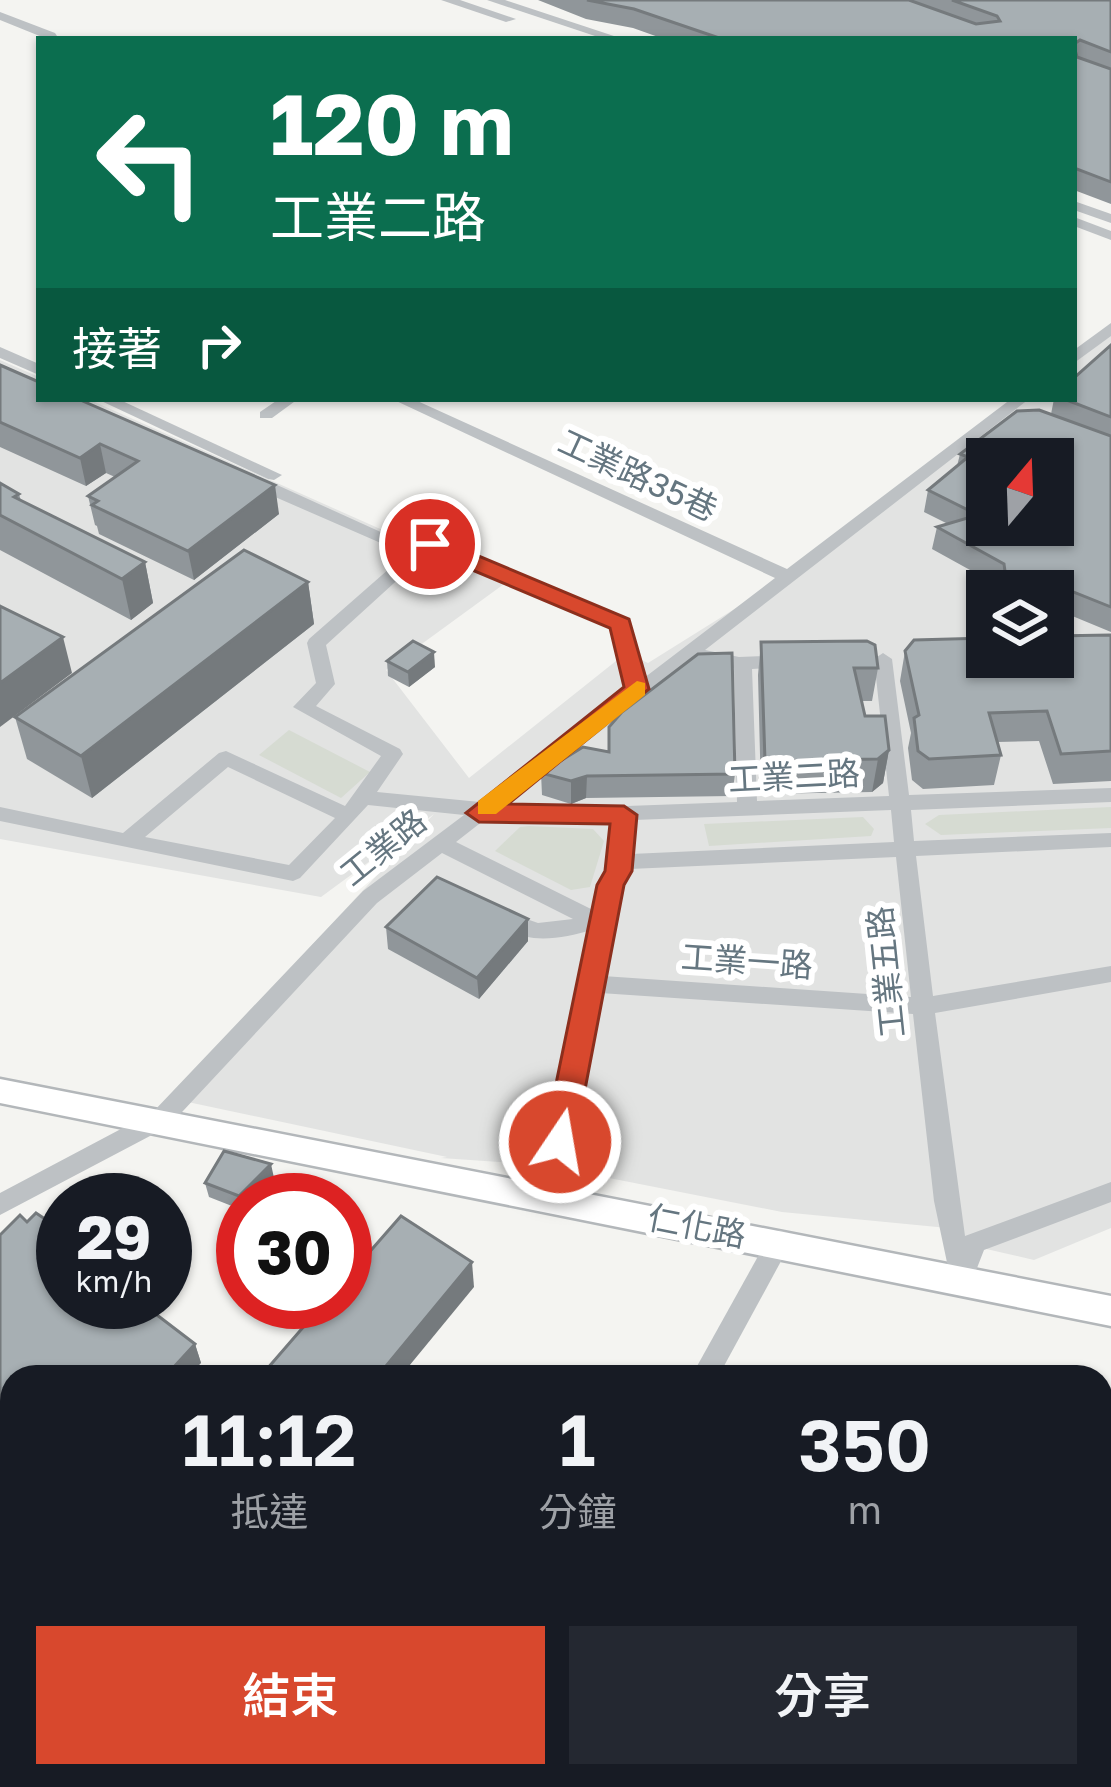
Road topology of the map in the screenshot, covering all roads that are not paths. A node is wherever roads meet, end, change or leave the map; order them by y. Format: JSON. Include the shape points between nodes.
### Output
{"nodes":[{"id":1,"x":447,"y":0,"type":"edge"},
{"id":2,"x":493,"y":0,"type":"edge"},
{"id":3,"x":0,"y":16,"type":"edge"},
{"id":4,"x":51,"y":36,"type":"dead end"},
{"id":5,"x":560,"y":36,"type":"edge"},
{"id":6,"x":607,"y":36,"type":"edge"},
{"id":7,"x":1077,"y":207,"type":"edge"},
{"id":8,"x":1111,"y":219,"type":"edge"},
{"id":9,"x":1077,"y":222,"type":"edge"},
{"id":10,"x":1111,"y":236,"type":"edge"},
{"id":11,"x":1111,"y":328,"type":"edge"},
{"id":12,"x":0,"y":352,"type":"edge"},
{"id":13,"x":1077,"y":356,"type":"edge"},
{"id":14,"x":0,"y":369,"type":"edge"},
{"id":15,"x":36,"y":369,"type":"edge"},
{"id":16,"x":36,"y":385,"type":"edge"},
{"id":17,"x":286,"y":402,"type":"edge"},
{"id":18,"x":407,"y":402,"type":"edge"},
{"id":19,"x":97,"y":404,"type":"edge"},
{"id":20,"x":1018,"y":409,"type":"edge"},
{"id":21,"x":266,"y":415,"type":"dead end"},
{"id":22,"x":424,"y":549,"type":"junction"},
{"id":23,"x":786,"y":576,"type":"junction"},
{"id":24,"x":685,"y":652,"type":"junction"},
{"id":25,"x":881,"y":659,"type":"edge"},
{"id":26,"x":813,"y":661,"type":"edge"},
{"id":27,"x":743,"y":663,"type":"junction"},
{"id":28,"x":637,"y":689,"type":"junction"},
{"id":29,"x":1111,"y":794,"type":"edge"},
{"id":30,"x":901,"y":804,"type":"junction"},
{"id":31,"x":355,"y":807,"type":"junction"},
{"id":32,"x":747,"y":810,"type":"junction"},
{"id":33,"x":479,"y":813,"type":"junction"},
{"id":34,"x":0,"y":814,"type":"edge"},
{"id":35,"x":624,"y":815,"type":"junction"},
{"id":36,"x":1111,"y":840,"type":"edge"},
{"id":37,"x":127,"y":841,"type":"junction"},
{"id":38,"x":441,"y":843,"type":"junction"},
{"id":39,"x":906,"y":849,"type":"junction"},
{"id":40,"x":620,"y":862,"type":"junction"},
{"id":41,"x":440,"y":880,"type":"edge"},
{"id":42,"x":475,"y":904,"type":"edge"},
{"id":43,"x":598,"y":923,"type":"junction"},
{"id":44,"x":1111,"y":974,"type":"edge"},
{"id":45,"x":592,"y":984,"type":"junction"},
{"id":46,"x":923,"y":1006,"type":"junction"},
{"id":47,"x":0,"y":1091,"type":"edge"},
{"id":48,"x":161,"y":1119,"type":"junction"},
{"id":49,"x":1111,"y":1192,"type":"edge"},
{"id":50,"x":546,"y":1197,"type":"junction"},
{"id":51,"x":0,"y":1205,"type":"edge"},
{"id":52,"x":780,"y":1241,"type":"junction"},
{"id":53,"x":961,"y":1277,"type":"junction"},
{"id":54,"x":1111,"y":1311,"type":"edge"},
{"id":55,"x":711,"y":1365,"type":"edge"}],
"edges":[{"from":1,"to":5,"type":"street"},
{"from":2,"to":6,"type":"street"},
{"from":3,"to":4,"type":"street"},
{"from":7,"to":8,"type":"street"},
{"from":9,"to":10,"type":"street"},
{"from":11,"to":13,"type":"street"},
{"from":12,"to":15,"type":"street"},
{"from":14,"to":16,"type":"street"},
{"from":17,"to":21,"type":"street"},
{"from":18,"to":23,"type":"street","name":"工業路35巷"},
{"from":19,"to":22,"type":"street"},
{"from":20,"to":23,"type":"street","name":"工業路"},
{"from":22,"to":28,"type":"street","via":[[620,624]]},
{"from":22,"to":31,"type":"street","via":[[316,644],[326,684],[303,707],[393,754]]},
{"from":23,"to":24,"type":"street","name":"工業路"},
{"from":24,"to":27,"type":"street"},
{"from":24,"to":28,"type":"street","name":"工業路"},
{"from":25,"to":30,"type":"street","name":"工業五路"},
{"from":26,"to":27,"type":"street"},
{"from":27,"to":32,"type":"street"},
{"from":28,"to":33,"type":"street","name":"工業路"},
{"from":29,"to":30,"type":"street","name":"工業二路"},
{"from":30,"to":32,"type":"street","name":"工業二路"},
{"from":30,"to":39,"type":"street","name":"工業五路"},
{"from":31,"to":33,"type":"street","name":"工業二路"},
{"from":31,"to":37,"type":"street","via":[[293,874]]},
{"from":31,"to":37,"type":"street","name":"工業二路","via":[[226,758]]},
{"from":32,"to":35,"type":"street","name":"工業二路"},
{"from":33,"to":35,"type":"street","name":"工業二路"},
{"from":33,"to":38,"type":"street","name":"工業路"},
{"from":34,"to":37,"type":"street"},
{"from":35,"to":40,"type":"street"},
{"from":36,"to":39,"type":"street"},
{"from":38,"to":41,"type":"street"},
{"from":38,"to":43,"type":"street"},
{"from":38,"to":48,"type":"street","name":"工業路","via":[[346,919]]},
{"from":39,"to":40,"type":"street"},
{"from":39,"to":46,"type":"street","name":"工業五路"},
{"from":40,"to":43,"type":"street"},
{"from":42,"to":43,"type":"street","via":[[540,934]]},
{"from":43,"to":45,"type":"street"},
{"from":44,"to":46,"type":"street","name":"工業一路"},
{"from":45,"to":46,"type":"street","name":"工業一路"},
{"from":45,"to":50,"type":"street"},
{"from":46,"to":53,"type":"street","name":"工業五路"},
{"from":47,"to":48,"type":"main road","name":"仁化路"},
{"from":48,"to":50,"type":"main road","name":"仁化路"},
{"from":48,"to":51,"type":"street","name":"工業路"},
{"from":49,"to":53,"type":"street","via":[[974,1243]]},
{"from":50,"to":52,"type":"main road","name":"仁化路"},
{"from":52,"to":53,"type":"main road","name":"仁化路"},
{"from":52,"to":55,"type":"street"},
{"from":53,"to":54,"type":"main road","name":"仁化路"}]}
